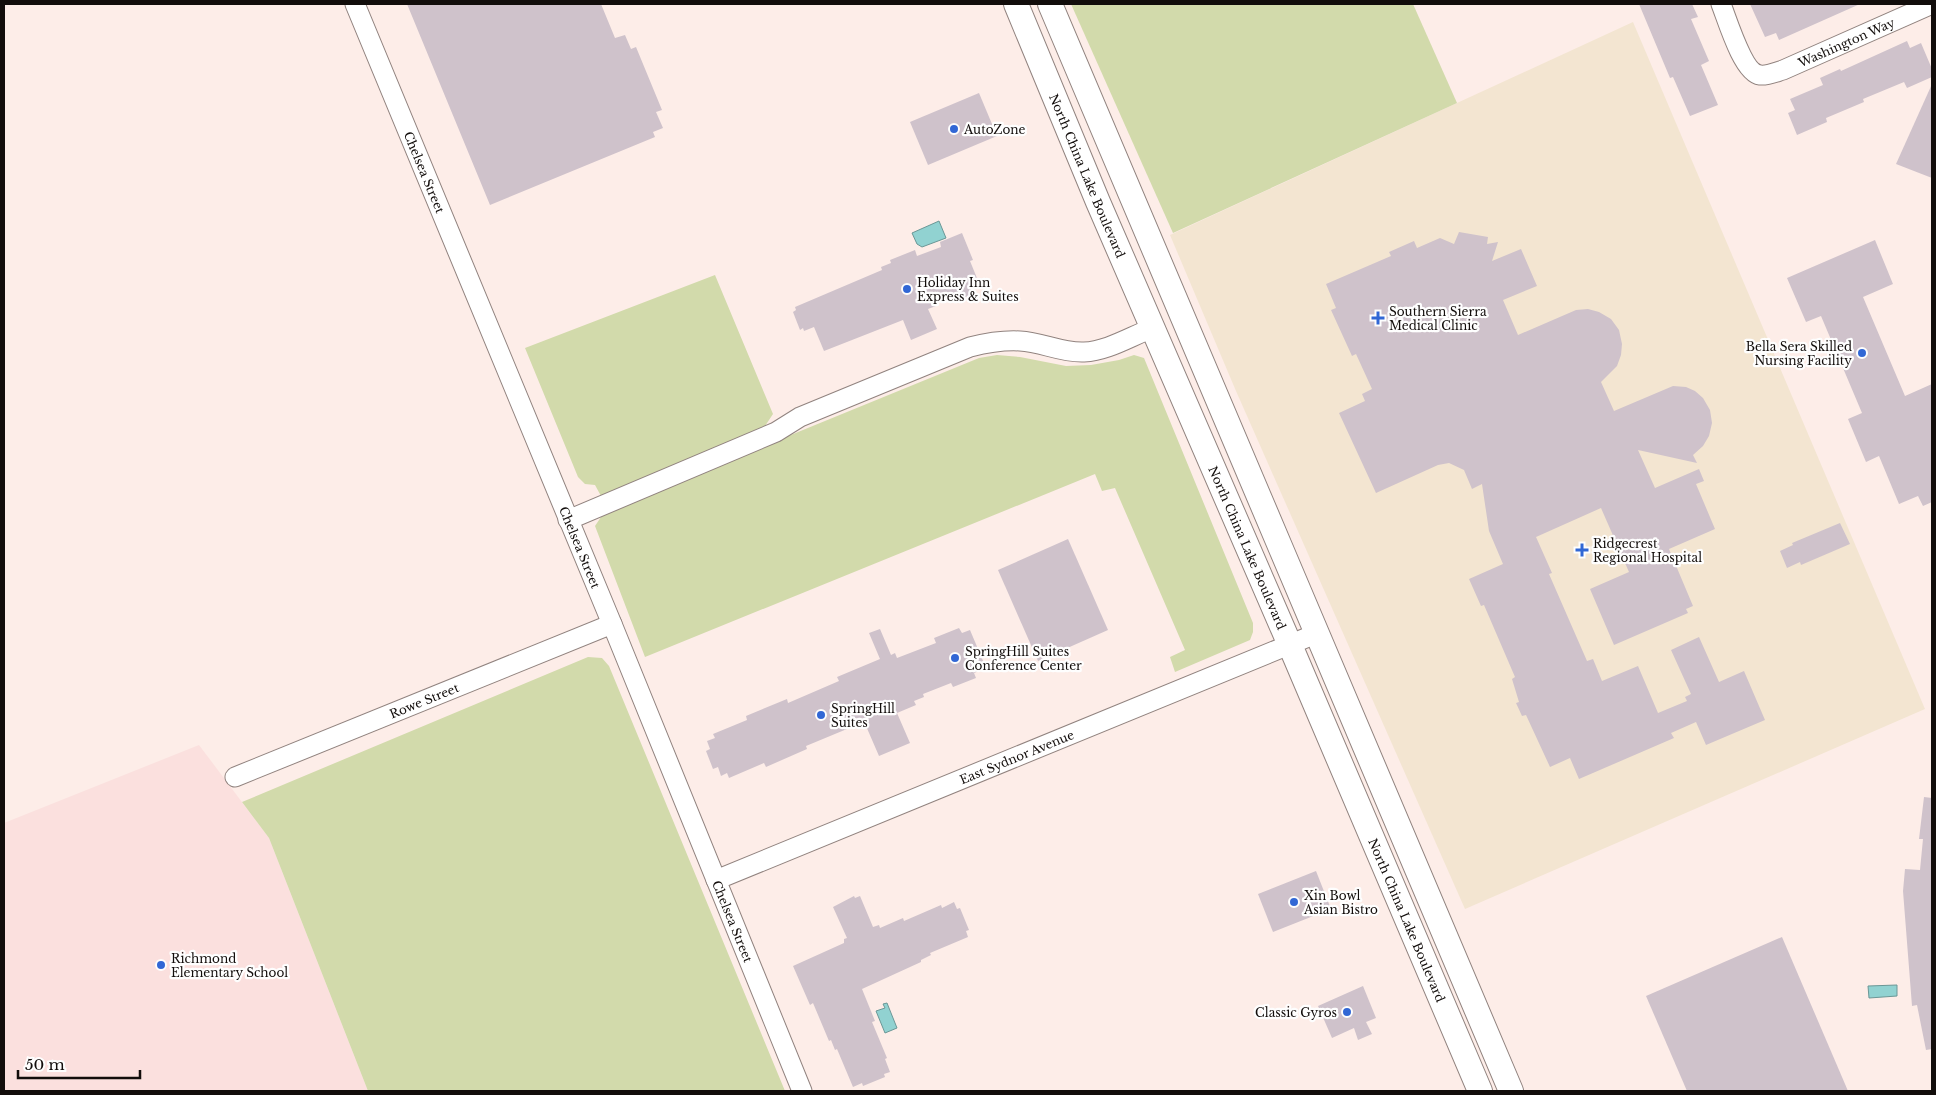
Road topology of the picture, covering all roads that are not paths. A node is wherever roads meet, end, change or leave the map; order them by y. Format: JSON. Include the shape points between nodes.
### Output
{"nodes":[{"id":1,"x":355,"y":4,"type":"edge"},
{"id":2,"x":1016,"y":4,"type":"edge"},
{"id":3,"x":1050,"y":4,"type":"edge"},
{"id":4,"x":1721,"y":4,"type":"edge"},
{"id":5,"x":1932,"y":4,"type":"edge"},
{"id":6,"x":1098,"y":202,"type":"junction"},
{"id":7,"x":1182,"y":311,"type":"junction"},
{"id":8,"x":1153,"y":328,"type":"junction"},
{"id":9,"x":568,"y":520,"type":"junction"},
{"id":10,"x":612,"y":624,"type":"junction"},
{"id":11,"x":1318,"y":633,"type":"junction"},
{"id":12,"x":1290,"y":644,"type":"junction"},
{"id":13,"x":235,"y":776,"type":"dead end"},
{"id":14,"x":716,"y":880,"type":"junction"},
{"id":15,"x":802,"y":1091,"type":"edge"},
{"id":16,"x":1480,"y":1091,"type":"edge"},
{"id":17,"x":1511,"y":1091,"type":"edge"}],
"edges":[{"from":1,"to":9,"type":"street","name":"Chelsea Street"},
{"from":2,"to":6,"type":"main road","name":"North China Lake Boulevard"},
{"from":3,"to":7,"type":"main road"},
{"from":4,"to":5,"type":"street","name":"Washington Way","via":[[1740,54],[1759,75],[1783,70]]},
{"from":6,"to":7,"type":"main road","via":[[1118,214],[1161,304],[1166,309]]},
{"from":6,"to":8,"type":"main road","name":"North China Lake Boulevard"},
{"from":7,"to":11,"type":"main road"},
{"from":8,"to":9,"type":"street","via":[[1114,345],[1086,352],[1064,351],[1021,341],[970,347],[800,416],[776,432]]},
{"from":8,"to":12,"type":"main road","name":"North China Lake Boulevard"},
{"from":9,"to":10,"type":"street","name":"Chelsea Street"},
{"from":10,"to":13,"type":"street","name":"Rowe Street"},
{"from":10,"to":14,"type":"street","name":"Chelsea Street"},
{"from":11,"to":12,"type":"street","name":"East Sydnor Avenue"},
{"from":11,"to":17,"type":"main road"},
{"from":12,"to":14,"type":"street","name":"East Sydnor Avenue"},
{"from":12,"to":16,"type":"main road","name":"North China Lake Boulevard"},
{"from":14,"to":15,"type":"street","name":"Chelsea Street"}]}
